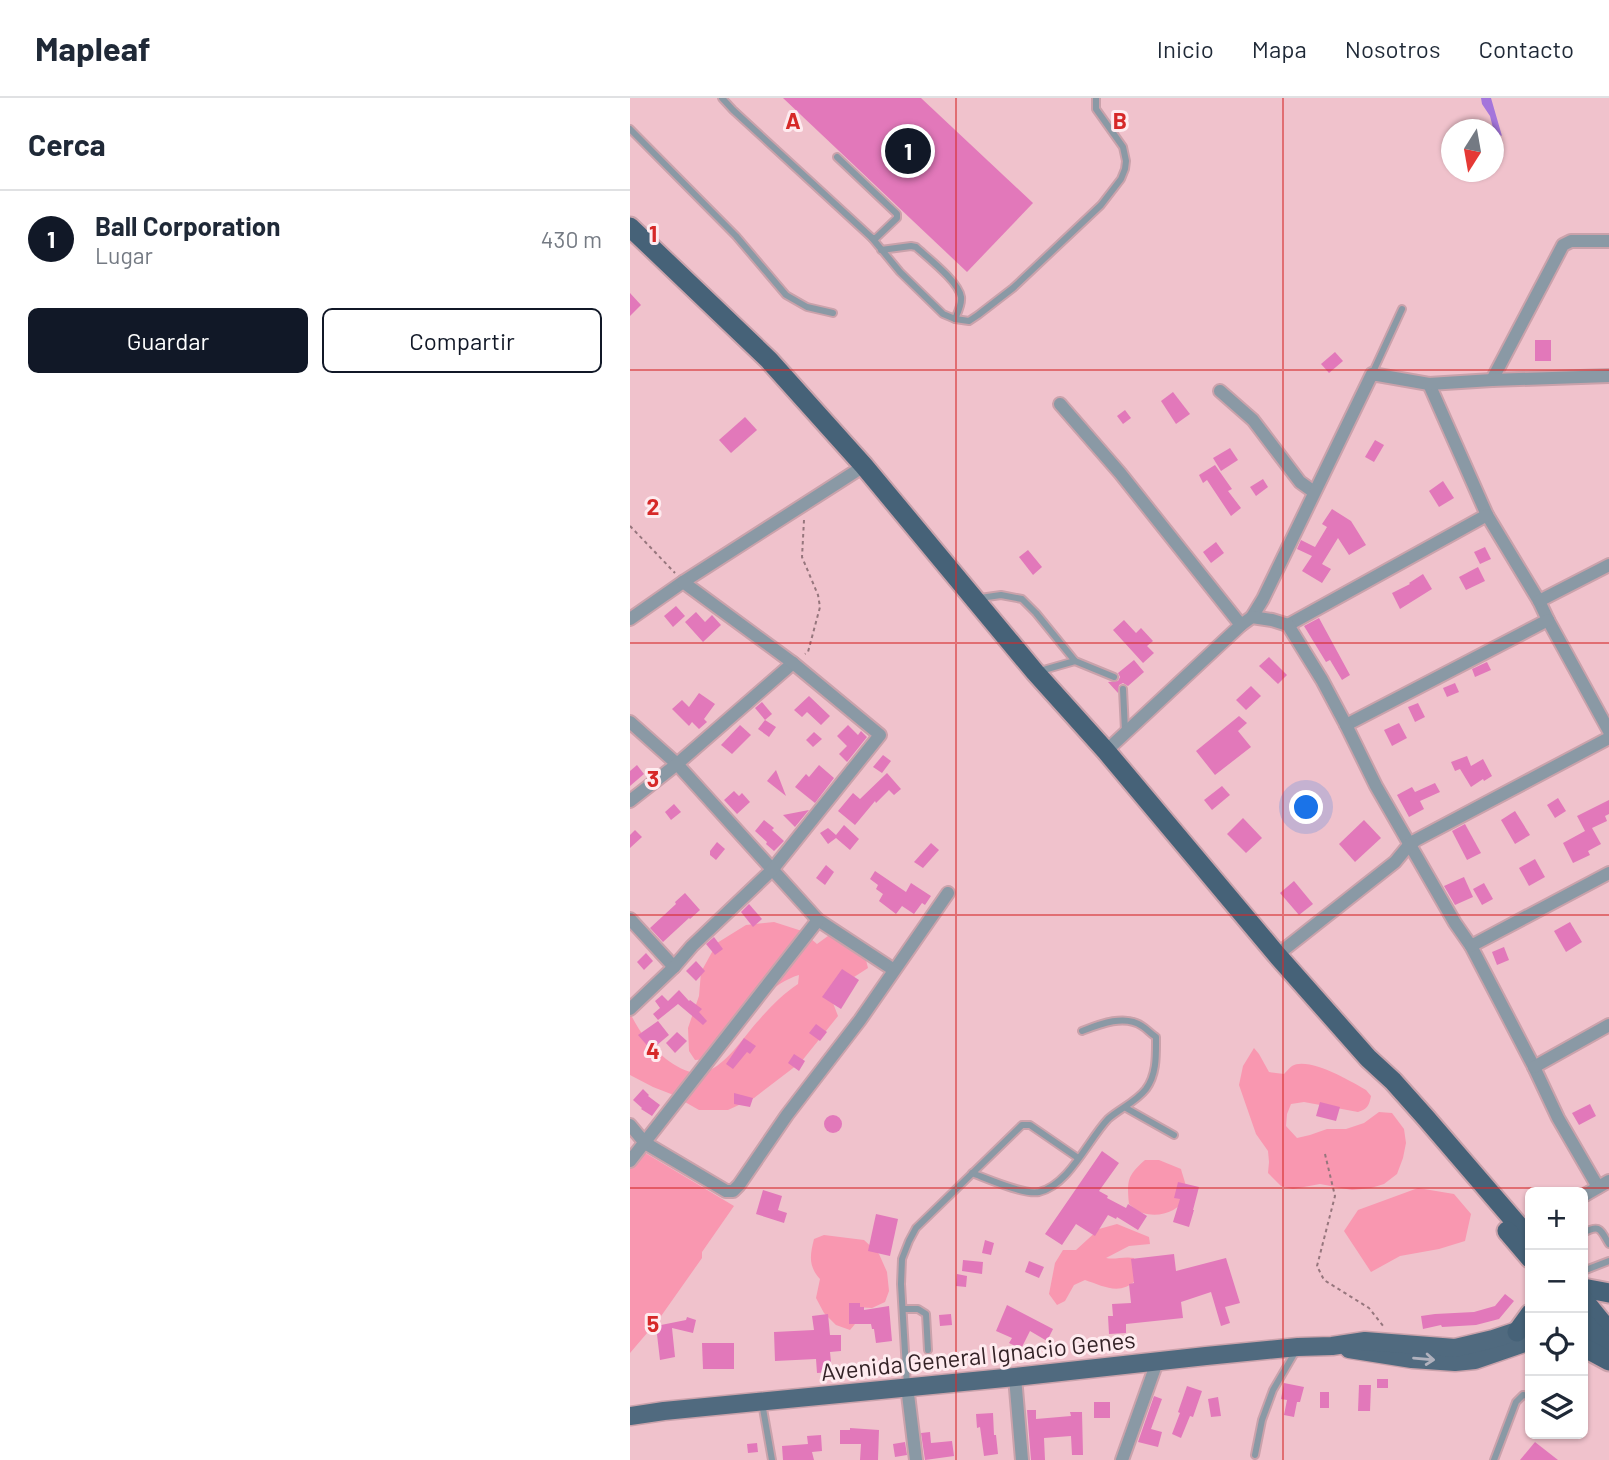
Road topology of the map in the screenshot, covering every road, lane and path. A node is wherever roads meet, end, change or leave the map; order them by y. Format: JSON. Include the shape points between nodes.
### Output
{"nodes":[{"id":1,"x":722,"y":98,"type":"edge"},
{"id":2,"x":1096,"y":98,"type":"edge"},
{"id":3,"x":630,"y":129,"type":"edge"},
{"id":4,"x":837,"y":157,"type":"dead end"},
{"id":5,"x":630,"y":227,"type":"edge"},
{"id":6,"x":872,"y":238,"type":"junction"},
{"id":7,"x":1609,"y":241,"type":"edge"},
{"id":8,"x":881,"y":250,"type":"junction"},
{"id":9,"x":1402,"y":309,"type":"dead end"},
{"id":10,"x":833,"y":313,"type":"dead end"},
{"id":11,"x":955,"y":319,"type":"junction"},
{"id":12,"x":1372,"y":374,"type":"junction"},
{"id":13,"x":1609,"y":376,"type":"edge"},
{"id":14,"x":1492,"y":380,"type":"junction"},
{"id":15,"x":1429,"y":384,"type":"junction"},
{"id":16,"x":1220,"y":391,"type":"dead end"},
{"id":17,"x":1060,"y":404,"type":"dead end"},
{"id":18,"x":864,"y":466,"type":"junction"},
{"id":19,"x":1314,"y":492,"type":"junction"},
{"id":20,"x":1487,"y":515,"type":"junction"},
{"id":21,"x":804,"y":518,"type":"dead end"},
{"id":22,"x":630,"y":526,"type":"edge"},
{"id":23,"x":1609,"y":565,"type":"edge"},
{"id":24,"x":683,"y":582,"type":"junction"},
{"id":25,"x":976,"y":599,"type":"junction"},
{"id":26,"x":1539,"y":601,"type":"junction"},
{"id":27,"x":1252,"y":617,"type":"junction"},
{"id":28,"x":630,"y":619,"type":"edge"},
{"id":29,"x":1548,"y":620,"type":"junction"},
{"id":30,"x":1241,"y":625,"type":"junction"},
{"id":31,"x":1288,"y":625,"type":"junction"},
{"id":32,"x":1075,"y":661,"type":"junction"},
{"id":33,"x":793,"y":663,"type":"junction"},
{"id":34,"x":1035,"y":672,"type":"junction"},
{"id":35,"x":1114,"y":677,"type":"dead end"},
{"id":36,"x":1124,"y":689,"type":"dead end"},
{"id":37,"x":630,"y":723,"type":"edge"},
{"id":38,"x":1346,"y":725,"type":"junction"},
{"id":39,"x":1609,"y":731,"type":"edge"},
{"id":40,"x":1125,"y":733,"type":"junction"},
{"id":41,"x":1609,"y":738,"type":"edge"},
{"id":42,"x":1106,"y":751,"type":"junction"},
{"id":43,"x":677,"y":764,"type":"junction"},
{"id":44,"x":630,"y":801,"type":"edge"},
{"id":45,"x":1409,"y":845,"type":"junction"},
{"id":46,"x":772,"y":870,"type":"junction"},
{"id":47,"x":1609,"y":873,"type":"edge"},
{"id":48,"x":948,"y":892,"type":"dead end"},
{"id":49,"x":630,"y":919,"type":"edge"},
{"id":50,"x":818,"y":920,"type":"junction"},
{"id":51,"x":1471,"y":946,"type":"junction"},
{"id":52,"x":1277,"y":955,"type":"junction"},
{"id":53,"x":674,"y":967,"type":"junction"},
{"id":54,"x":894,"y":970,"type":"junction"},
{"id":55,"x":630,"y":1009,"type":"edge"},
{"id":56,"x":1609,"y":1025,"type":"edge"},
{"id":57,"x":1082,"y":1031,"type":"dead end"},
{"id":58,"x":1368,"y":1058,"type":"junction"},
{"id":59,"x":1534,"y":1067,"type":"junction"},
{"id":60,"x":1126,"y":1108,"type":"junction"},
{"id":61,"x":630,"y":1125,"type":"edge"},
{"id":62,"x":1174,"y":1135,"type":"dead end"},
{"id":63,"x":645,"y":1143,"type":"junction"},
{"id":64,"x":1325,"y":1154,"type":"dead end"},
{"id":65,"x":1078,"y":1158,"type":"junction"},
{"id":66,"x":630,"y":1161,"type":"edge"},
{"id":67,"x":972,"y":1173,"type":"junction"},
{"id":68,"x":1603,"y":1184,"type":"edge"},
{"id":69,"x":1588,"y":1230,"type":"edge"},
{"id":70,"x":1525,"y":1240,"type":"edge"},
{"id":71,"x":1525,"y":1241,"type":"edge"},
{"id":72,"x":1609,"y":1244,"type":"edge"},
{"id":73,"x":1609,"y":1261,"type":"edge"},
{"id":74,"x":1588,"y":1269,"type":"edge"},
{"id":75,"x":1609,"y":1295,"type":"edge"},
{"id":76,"x":903,"y":1308,"type":"junction"},
{"id":77,"x":1588,"y":1308,"type":"edge"},
{"id":78,"x":1609,"y":1331,"type":"edge"},
{"id":79,"x":1525,"y":1333,"type":"edge"},
{"id":80,"x":1525,"y":1334,"type":"edge"},
{"id":81,"x":1395,"y":1342,"type":"junction"},
{"id":82,"x":1332,"y":1346,"type":"junction"},
{"id":83,"x":1298,"y":1347,"type":"junction"},
{"id":84,"x":928,"y":1350,"type":"dead end"},
{"id":85,"x":1588,"y":1350,"type":"edge"},
{"id":86,"x":1609,"y":1351,"type":"edge"},
{"id":87,"x":1609,"y":1361,"type":"edge"},
{"id":88,"x":1157,"y":1362,"type":"junction"},
{"id":89,"x":1015,"y":1377,"type":"junction"},
{"id":90,"x":907,"y":1386,"type":"junction"},
{"id":91,"x":1525,"y":1395,"type":"edge"},
{"id":92,"x":762,"y":1401,"type":"junction"},
{"id":93,"x":630,"y":1416,"type":"edge"},
{"id":94,"x":1255,"y":1455,"type":"dead end"},
{"id":95,"x":772,"y":1460,"type":"edge"},
{"id":96,"x":916,"y":1460,"type":"edge"},
{"id":97,"x":1022,"y":1460,"type":"edge"},
{"id":98,"x":1122,"y":1460,"type":"edge"},
{"id":99,"x":1494,"y":1460,"type":"edge"}],
"edges":[{"from":1,"to":6,"type":"lane"},
{"from":2,"to":11,"type":"lane","via":[[1096,108],[1123,147],[1126,161],[1121,179],[1101,205],[1013,288],[969,321]]},
{"from":3,"to":10,"type":"lane","via":[[736,236],[786,295]]},
{"from":4,"to":6,"type":"lane","via":[[897,214]]},
{"from":5,"to":18,"type":"highway","via":[[769,360]]},
{"from":6,"to":8,"type":"lane"},
{"from":7,"to":14,"type":"street","via":[[1563,245]]},
{"from":8,"to":11,"type":"lane","via":[[943,314]]},
{"from":8,"to":11,"type":"lane","via":[[916,247],[961,295]]},
{"from":9,"to":12,"type":"lane"},
{"from":12,"to":15,"type":"street"},
{"from":12,"to":19,"type":"street"},
{"from":13,"to":14,"type":"street"},
{"from":14,"to":15,"type":"street"},
{"from":15,"to":20,"type":"street"},
{"from":16,"to":19,"type":"street","via":[[1252,420],[1300,482]]},
{"from":17,"to":30,"type":"street"},
{"from":18,"to":24,"type":"street"},
{"from":18,"to":25,"type":"highway"},
{"from":19,"to":27,"type":"street"},
{"from":20,"to":26,"type":"street"},
{"from":20,"to":31,"type":"street"},
{"from":21,"to":33,"type":"path","via":[[802,557],[820,607],[808,652]]},
{"from":22,"to":24,"type":"path"},
{"from":23,"to":26,"type":"street"},
{"from":24,"to":28,"type":"street"},
{"from":24,"to":33,"type":"street"},
{"from":25,"to":32,"type":"lane","via":[[1001,594],[1021,599]]},
{"from":25,"to":34,"type":"highway"},
{"from":26,"to":29,"type":"street"},
{"from":27,"to":30,"type":"street"},
{"from":27,"to":31,"type":"street"},
{"from":29,"to":38,"type":"street"},
{"from":29,"to":39,"type":"street"},
{"from":30,"to":40,"type":"street"},
{"from":31,"to":38,"type":"street"},
{"from":32,"to":34,"type":"lane"},
{"from":32,"to":35,"type":"lane"},
{"from":33,"to":43,"type":"street"},
{"from":33,"to":46,"type":"street","via":[[880,735]]},
{"from":34,"to":42,"type":"highway"},
{"from":36,"to":40,"type":"lane"},
{"from":37,"to":43,"type":"street"},
{"from":38,"to":45,"type":"street"},
{"from":40,"to":42,"type":"street"},
{"from":41,"to":45,"type":"street"},
{"from":42,"to":52,"type":"highway"},
{"from":43,"to":44,"type":"street"},
{"from":43,"to":46,"type":"street"},
{"from":45,"to":51,"type":"street"},
{"from":45,"to":52,"type":"street","via":[[1395,862]]},
{"from":46,"to":50,"type":"street"},
{"from":46,"to":53,"type":"street"},
{"from":47,"to":51,"type":"street"},
{"from":48,"to":54,"type":"street"},
{"from":49,"to":53,"type":"street"},
{"from":50,"to":54,"type":"street"},
{"from":50,"to":63,"type":"street"},
{"from":51,"to":59,"type":"street"},
{"from":52,"to":58,"type":"highway"},
{"from":53,"to":55,"type":"street"},
{"from":54,"to":63,"type":"street","via":[[733,1191]]},
{"from":56,"to":59,"type":"street"},
{"from":57,"to":60,"type":"lane","via":[[1122,1020],[1140,1024],[1156,1037],[1157,1062],[1146,1089]]},
{"from":58,"to":70,"type":"highway","via":[[1402,1090]]},
{"from":58,"to":71,"type":"highway","via":[[1436,1147]]},
{"from":59,"to":68,"type":"street","via":[[1558,1118]]},
{"from":60,"to":62,"type":"lane"},
{"from":60,"to":65,"type":"lane","via":[[1110,1118]]},
{"from":61,"to":63,"type":"street"},
{"from":63,"to":66,"type":"street"},
{"from":64,"to":81,"type":"path","via":[[1335,1196],[1317,1266],[1324,1280],[1369,1308]]},
{"from":65,"to":67,"type":"lane","via":[[1053,1186],[1037,1192]]},
{"from":65,"to":67,"type":"lane","via":[[1025,1124]]},
{"from":67,"to":76,"type":"lane","via":[[916,1228],[909,1241],[902,1259]]},
{"from":69,"to":72,"type":"lane","via":[[1598,1228]]},
{"from":73,"to":74,"type":"lane"},
{"from":75,"to":77,"type":"highway"},
{"from":76,"to":84,"type":"lane","via":[[926,1314]]},
{"from":76,"to":90,"type":"lane"},
{"from":77,"to":78,"type":"highway"},
{"from":77,"to":86,"type":"highway"},
{"from":79,"to":81,"type":"main road","name":"Avenida General Ignacio Genes","via":[[1455,1348]]},
{"from":82,"to":80,"type":"main road","name":"Avenida General Ignacio Genes","one_way":true,"via":[[1455,1362],[1475,1360]]},
{"from":81,"to":82,"type":"main road","name":"Avenida General Ignacio Genes"},
{"from":82,"to":83,"type":"main road","name":"Avenida General Ignacio Genes"},
{"from":83,"to":88,"type":"main road","name":"Avenida General Ignacio Genes"},
{"from":83,"to":94,"type":"lane","via":[[1273,1390]]},
{"from":85,"to":87,"type":"highway"},
{"from":88,"to":89,"type":"main road","name":"Avenida General Ignacio Genes"},
{"from":88,"to":98,"type":"street"},
{"from":89,"to":90,"type":"main road","name":"Avenida General Ignacio Genes"},
{"from":89,"to":97,"type":"street"},
{"from":90,"to":92,"type":"main road","name":"Avenida General Ignacio Genes"},
{"from":90,"to":96,"type":"street"},
{"from":91,"to":99,"type":"lane","via":[[1516,1402]]},
{"from":92,"to":93,"type":"main road","name":"Avenida General Ignacio Genes"},
{"from":92,"to":95,"type":"lane"}]}
